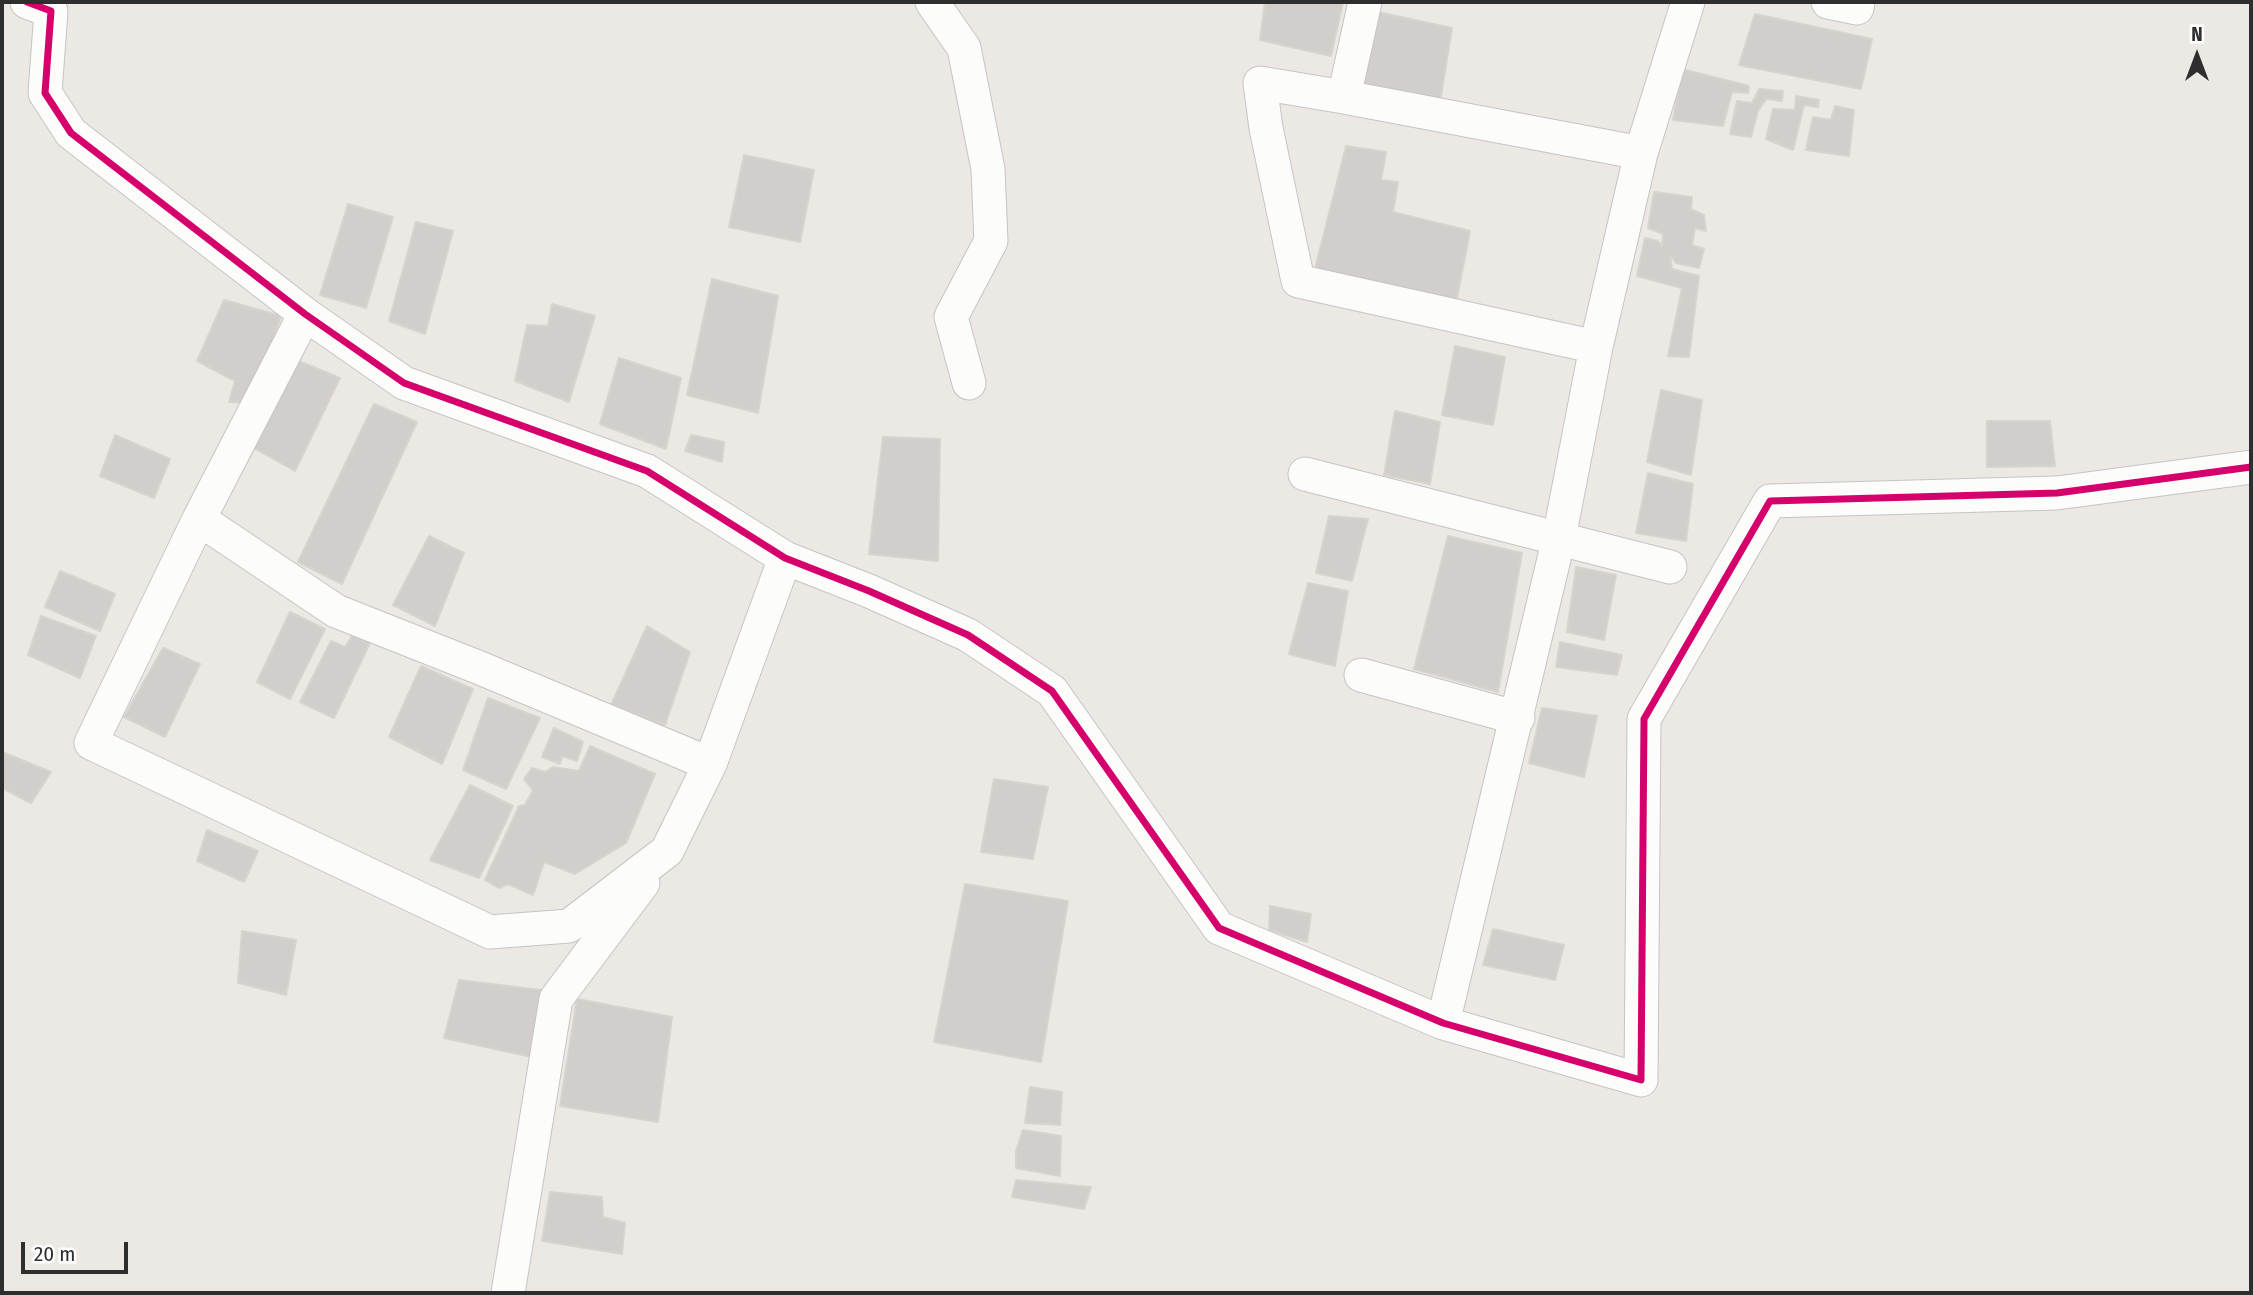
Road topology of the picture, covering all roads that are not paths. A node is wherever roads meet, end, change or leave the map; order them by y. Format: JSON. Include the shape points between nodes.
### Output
{"nodes":[{"id":1,"x":27,"y":2,"type":"edge"},
{"id":2,"x":932,"y":2,"type":"edge"},
{"id":3,"x":1365,"y":2,"type":"edge"},
{"id":4,"x":1688,"y":2,"type":"edge"},
{"id":5,"x":1828,"y":2,"type":"edge"},
{"id":6,"x":1858,"y":2,"type":"edge"},
{"id":7,"x":1343,"y":97,"type":"junction"},
{"id":8,"x":1641,"y":153,"type":"junction"},
{"id":9,"x":305,"y":314,"type":"junction"},
{"id":10,"x":1596,"y":347,"type":"junction"},
{"id":11,"x":969,"y":383,"type":"dead end"},
{"id":12,"x":2251,"y":467,"type":"edge"},
{"id":13,"x":1305,"y":474,"type":"dead end"},
{"id":14,"x":199,"y":519,"type":"junction"},
{"id":15,"x":1559,"y":538,"type":"junction"},
{"id":16,"x":785,"y":558,"type":"junction"},
{"id":17,"x":1670,"y":567,"type":"dead end"},
{"id":18,"x":1362,"y":675,"type":"dead end"},
{"id":19,"x":1518,"y":718,"type":"junction"},
{"id":20,"x":710,"y":764,"type":"junction"},
{"id":21,"x":667,"y":851,"type":"junction"},
{"id":22,"x":1443,"y":1023,"type":"junction"},
{"id":23,"x":508,"y":1293,"type":"edge"}],
"edges":[{"from":1,"to":9,"type":"street","via":[[51,11],[45,93],[71,133]]},
{"from":2,"to":11,"type":"street","via":[[964,48],[988,169],[991,241],[951,317]]},
{"from":3,"to":7,"type":"street"},
{"from":4,"to":8,"type":"street"},
{"from":5,"to":6,"type":"street","via":[[1857,8]]},
{"from":7,"to":8,"type":"street"},
{"from":7,"to":10,"type":"street","via":[[1260,83],[1298,281]]},
{"from":8,"to":10,"type":"street"},
{"from":9,"to":14,"type":"street"},
{"from":9,"to":16,"type":"street","via":[[404,383],[647,471]]},
{"from":10,"to":15,"type":"street"},
{"from":12,"to":22,"type":"street","via":[[2057,493],[1770,501],[1644,719],[1641,1080]]},
{"from":13,"to":15,"type":"street"},
{"from":14,"to":20,"type":"street","via":[[336,611]]},
{"from":14,"to":21,"type":"street","via":[[91,743],[491,932],[569,926]]},
{"from":15,"to":17,"type":"street"},
{"from":15,"to":19,"type":"street"},
{"from":16,"to":20,"type":"street"},
{"from":16,"to":22,"type":"street","via":[[968,635],[1052,691],[1219,928]]},
{"from":18,"to":19,"type":"street"},
{"from":19,"to":22,"type":"street"},
{"from":20,"to":21,"type":"street"},
{"from":21,"to":23,"type":"street","via":[[556,999]]}]}
